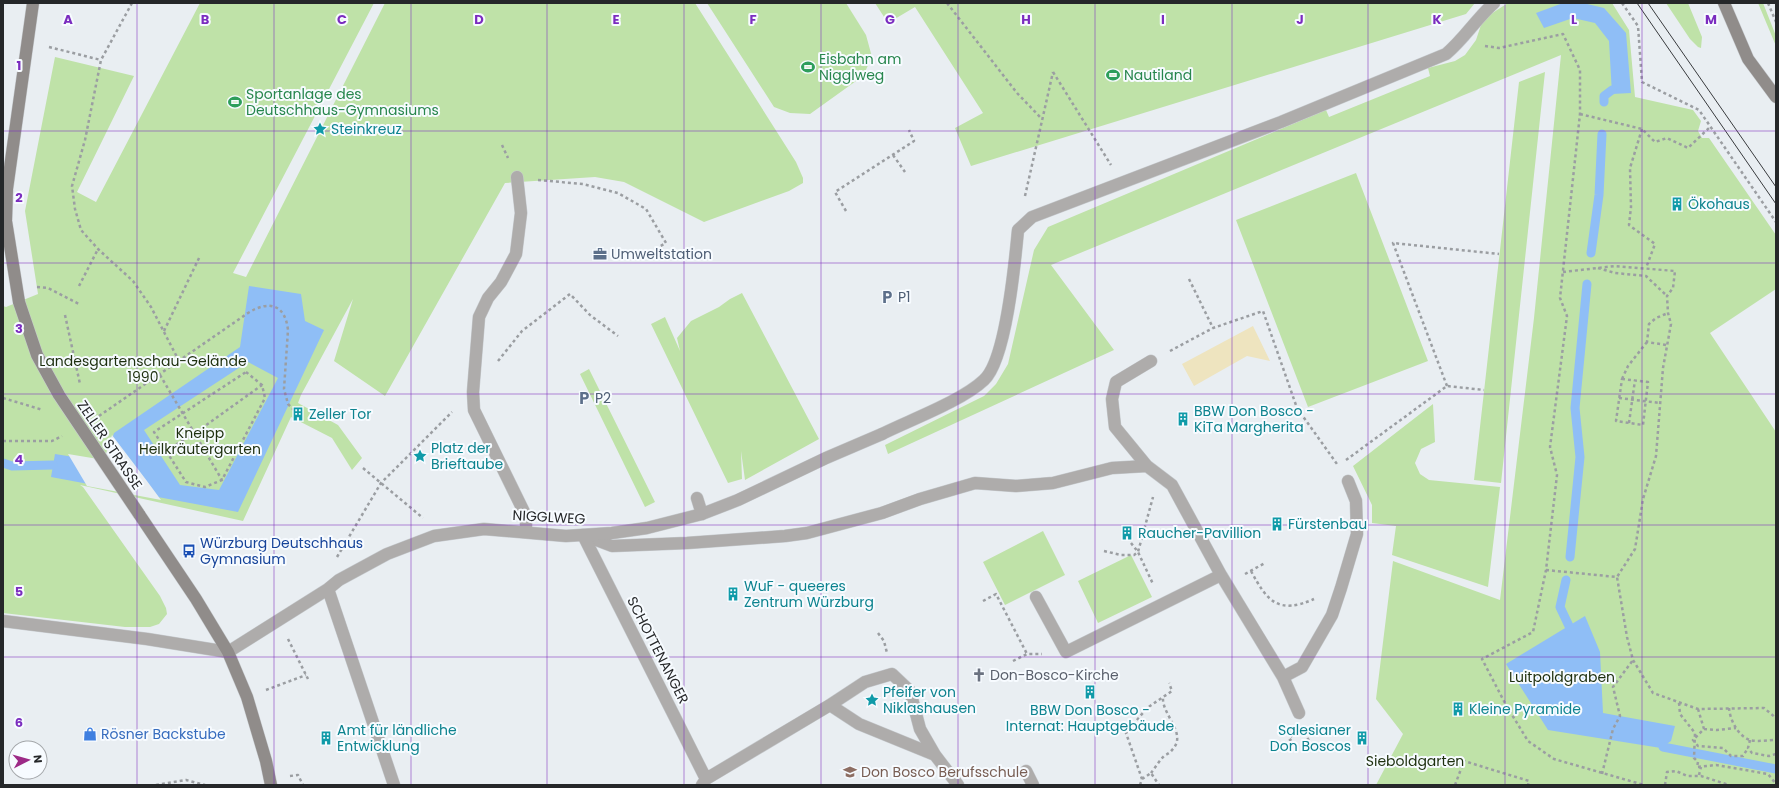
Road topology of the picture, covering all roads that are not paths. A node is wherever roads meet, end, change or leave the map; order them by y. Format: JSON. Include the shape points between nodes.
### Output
{"nodes":[{"id":1,"x":33,"y":3,"type":"edge"},
{"id":2,"x":1494,"y":3,"type":"edge"},
{"id":3,"x":1724,"y":3,"type":"edge"},
{"id":4,"x":1776,"y":97,"type":"edge"},
{"id":5,"x":517,"y":177,"type":"road end"},
{"id":6,"x":1151,"y":361,"type":"road end"},
{"id":7,"x":1147,"y":466,"type":"junction"},
{"id":8,"x":1348,"y":481,"type":"dead end"},
{"id":9,"x":697,"y":498,"type":"dead end"},
{"id":10,"x":702,"y":514,"type":"junction"},
{"id":11,"x":526,"y":532,"type":"junction"},
{"id":12,"x":583,"y":535,"type":"junction"},
{"id":13,"x":1221,"y":575,"type":"junction"},
{"id":14,"x":328,"y":589,"type":"junction"},
{"id":15,"x":1036,"y":597,"type":"dead end"},
{"id":16,"x":3,"y":621,"type":"edge"},
{"id":17,"x":228,"y":652,"type":"junction"},
{"id":18,"x":1283,"y":677,"type":"junction"},
{"id":19,"x":830,"y":705,"type":"junction"},
{"id":20,"x":1299,"y":713,"type":"dead end"},
{"id":21,"x":935,"y":755,"type":"junction"},
{"id":22,"x":1026,"y":771,"type":"dead end"},
{"id":23,"x":704,"y":782,"type":"edge"},
{"id":24,"x":271,"y":785,"type":"edge"},
{"id":25,"x":394,"y":785,"type":"edge"},
{"id":26,"x":958,"y":785,"type":"edge"},
{"id":27,"x":1033,"y":785,"type":"edge"}],
"edges":[{"from":1,"to":17,"type":"street","name":"ZELLER STRASSE","bridge":true,"via":[[7,189],[6,221],[19,302],[37,356],[59,395],[196,599]]},
{"from":2,"to":10,"type":"street","name":"NIGGLWEG","via":[[1446,54],[1281,122],[1032,217],[1018,230],[1013,279],[1001,340],[996,359],[985,380],[967,392],[882,434]]},
{"from":3,"to":4,"type":"street","via":[[1748,59]]},
{"from":5,"to":11,"type":"street","via":[[521,213],[516,254],[479,317],[473,392],[474,410],[526,516]]},
{"from":6,"to":7,"type":"street","via":[[1116,382],[1112,399],[1115,427]]},
{"from":7,"to":12,"type":"street","via":[[1112,468],[1053,483],[1016,486],[975,483],[882,513],[807,533],[785,536],[687,544],[612,546]]},
{"from":7,"to":13,"type":"street","via":[[1172,485]]},
{"from":8,"to":18,"type":"street","via":[[1356,501],[1357,534],[1341,588],[1332,615],[1302,667]]},
{"from":9,"to":10,"type":"street"},
{"from":10,"to":12,"type":"street","name":"NIGGLWEG","via":[[647,528]]},
{"from":11,"to":12,"type":"street","name":"NIGGLWEG"},
{"from":11,"to":14,"type":"street","name":"NIGGLWEG","via":[[484,529],[434,536],[386,554],[339,580]]},
{"from":12,"to":23,"type":"street","name":"SCHOTTENANGER"},
{"from":13,"to":15,"type":"street","via":[[1066,652]]},
{"from":13,"to":18,"type":"street"},
{"from":14,"to":17,"type":"street","name":"NIGGLWEG"},
{"from":14,"to":25,"type":"street"},
{"from":16,"to":17,"type":"street"},
{"from":17,"to":24,"type":"street","name":"ZELLER STRASSE","via":[[247,697]]},
{"from":18,"to":20,"type":"street"},
{"from":19,"to":21,"type":"street","via":[[858,724]]},
{"from":19,"to":21,"type":"street","name":"SCHOTTENANGER","via":[[865,682],[892,674],[910,691],[920,729]]},
{"from":19,"to":23,"type":"street","name":"SCHOTTENANGER"},
{"from":21,"to":26,"type":"street","name":"SCHOTTENANGER"},
{"from":22,"to":27,"type":"street"}]}
